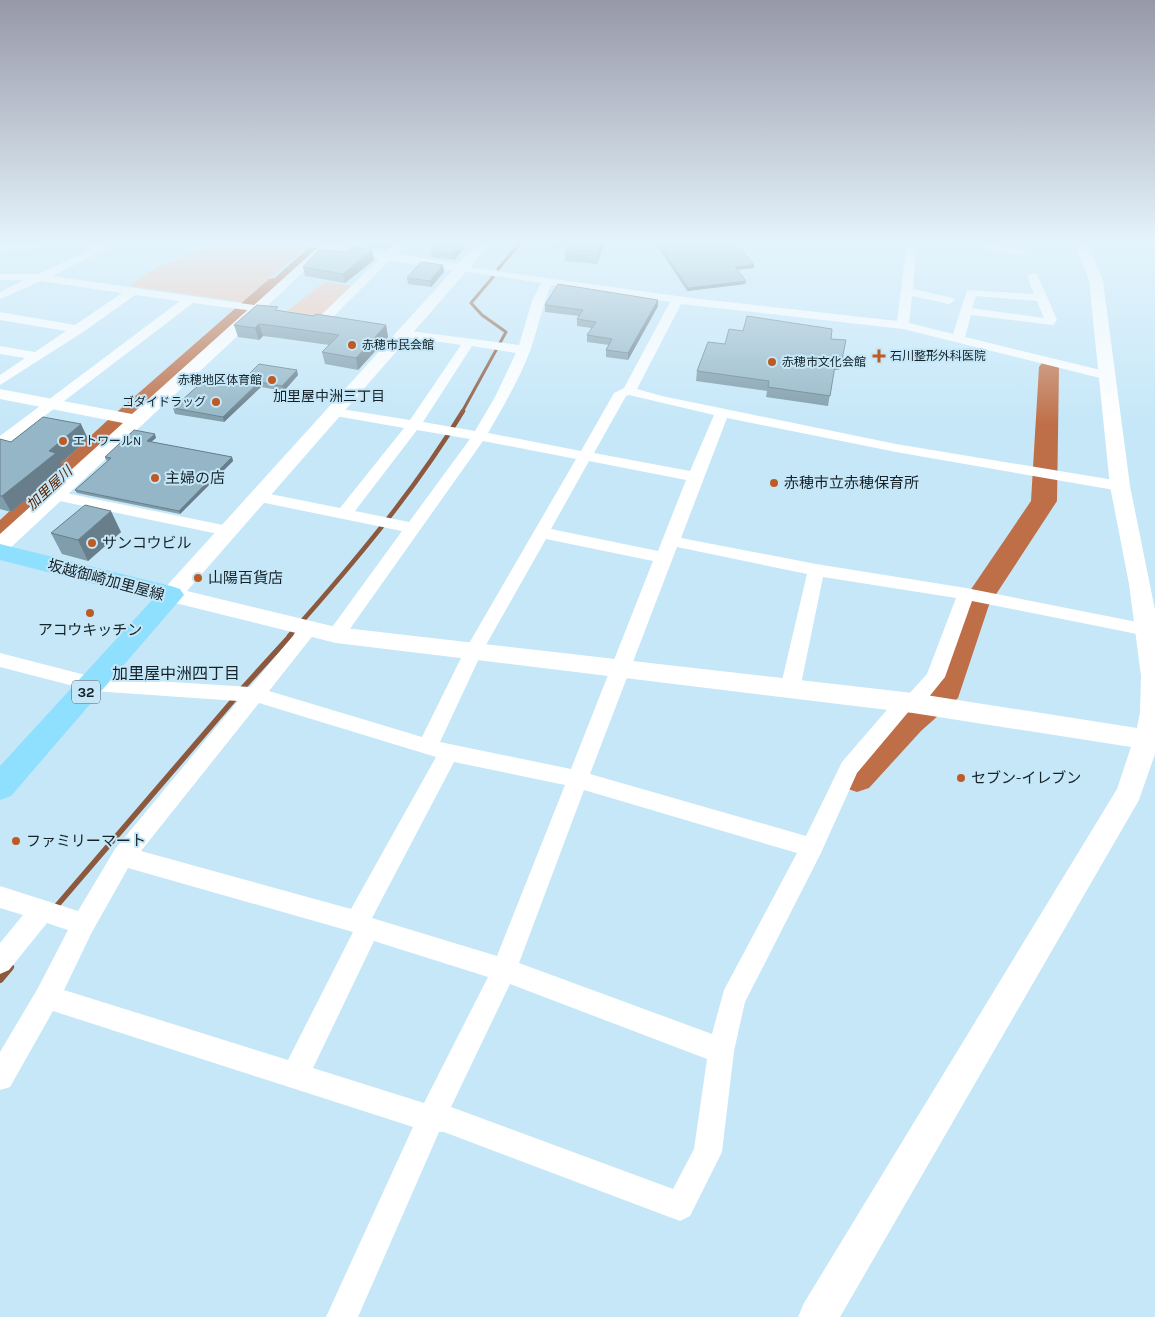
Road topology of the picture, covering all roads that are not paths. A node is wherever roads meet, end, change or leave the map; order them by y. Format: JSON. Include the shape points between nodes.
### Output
{"nodes":[{"id":1,"x":116,"y":302,"type":"edge"},
{"id":2,"x":186,"y":302,"type":"edge"},
{"id":3,"x":214,"y":302,"type":"edge"},
{"id":4,"x":256,"y":302,"type":"edge"},
{"id":5,"x":341,"y":302,"type":"edge"},
{"id":6,"x":432,"y":302,"type":"edge"},
{"id":7,"x":538,"y":302,"type":"edge"},
{"id":8,"x":676,"y":302,"type":"edge"},
{"id":9,"x":696,"y":302,"type":"edge"},
{"id":10,"x":905,"y":302,"type":"edge"},
{"id":11,"x":968,"y":302,"type":"edge"},
{"id":12,"x":1044,"y":302,"type":"edge"},
{"id":13,"x":1099,"y":302,"type":"edge"},
{"id":14,"x":250,"y":308,"type":"junction"},
{"id":15,"x":966,"y":311,"type":"junction"},
{"id":16,"x":276,"y":312,"type":"edge"},
{"id":17,"x":0,"y":316,"type":"edge"},
{"id":18,"x":304,"y":316,"type":"edge"},
{"id":19,"x":324,"y":319,"type":"junction"},
{"id":20,"x":342,"y":322,"type":"edge"},
{"id":21,"x":903,"y":325,"type":"junction"},
{"id":22,"x":78,"y":329,"type":"junction"},
{"id":23,"x":388,"y":330,"type":"dead end"},
{"id":24,"x":406,"y":332,"type":"junction"},
{"id":25,"x":958,"y":339,"type":"junction"},
{"id":26,"x":469,"y":342,"type":"junction"},
{"id":27,"x":0,"y":350,"type":"edge"},
{"id":28,"x":524,"y":350,"type":"junction"},
{"id":29,"x":37,"y":356,"type":"junction"},
{"id":30,"x":1108,"y":376,"type":"junction"},
{"id":31,"x":0,"y":381,"type":"edge"},
{"id":32,"x":628,"y":391,"type":"junction"},
{"id":33,"x":0,"y":394,"type":"edge"},
{"id":34,"x":54,"y":403,"type":"junction"},
{"id":35,"x":335,"y":412,"type":"junction"},
{"id":36,"x":722,"y":412,"type":"junction"},
{"id":37,"x":134,"y":420,"type":"junction"},
{"id":38,"x":413,"y":426,"type":"junction"},
{"id":39,"x":479,"y":436,"type":"junction"},
{"id":40,"x":0,"y":443,"type":"edge"},
{"id":41,"x":584,"y":456,"type":"junction"},
{"id":42,"x":695,"y":477,"type":"junction"},
{"id":43,"x":1120,"y":486,"type":"junction"},
{"id":44,"x":56,"y":496,"type":"junction"},
{"id":45,"x":260,"y":497,"type":"junction"},
{"id":46,"x":344,"y":514,"type":"junction"},
{"id":47,"x":414,"y":528,"type":"junction"},
{"id":48,"x":228,"y":532,"type":"junction"},
{"id":49,"x":543,"y":533,"type":"junction"},
{"id":50,"x":0,"y":546,"type":"edge"},
{"id":51,"x":668,"y":549,"type":"junction"},
{"id":52,"x":0,"y":552,"type":"edge"},
{"id":53,"x":816,"y":570,"type":"junction"},
{"id":54,"x":966,"y":594,"type":"junction"},
{"id":55,"x":171,"y":595,"type":"junction"},
{"id":56,"x":309,"y":629,"type":"junction"},
{"id":57,"x":1147,"y":630,"type":"junction"},
{"id":58,"x":336,"y":635,"type":"junction"},
{"id":59,"x":473,"y":652,"type":"junction"},
{"id":60,"x":0,"y":660,"type":"edge"},
{"id":61,"x":620,"y":670,"type":"junction"},
{"id":62,"x":92,"y":684,"type":"junction"},
{"id":63,"x":790,"y":689,"type":"junction"},
{"id":64,"x":256,"y":695,"type":"junction"},
{"id":65,"x":921,"y":704,"type":"junction"},
{"id":66,"x":1151,"y":740,"type":"edge"},
{"id":67,"x":427,"y":747,"type":"junction"},
{"id":68,"x":449,"y":753,"type":"junction"},
{"id":69,"x":577,"y":779,"type":"junction"},
{"id":70,"x":0,"y":787,"type":"edge"},
{"id":71,"x":812,"y":848,"type":"junction"},
{"id":72,"x":123,"y":856,"type":"junction"},
{"id":73,"x":0,"y":897,"type":"edge"},
{"id":74,"x":41,"y":912,"type":"junction"},
{"id":75,"x":84,"y":924,"type":"junction"},
{"id":76,"x":362,"y":925,"type":"junction"},
{"id":77,"x":0,"y":962,"type":"edge"},
{"id":78,"x":504,"y":970,"type":"junction"},
{"id":79,"x":47,"y":997,"type":"junction"},
{"id":80,"x":721,"y":1050,"type":"junction"},
{"id":81,"x":295,"y":1075,"type":"junction"},
{"id":82,"x":0,"y":1077,"type":"edge"},
{"id":83,"x":431,"y":1119,"type":"junction"},
{"id":84,"x":342,"y":1317,"type":"edge"},
{"id":85,"x":818,"y":1317,"type":"edge"}],
"edges":[{"from":1,"to":22,"type":"street"},
{"from":2,"to":34,"type":"street"},
{"from":3,"to":14,"type":"street"},
{"from":4,"to":14,"type":"street"},
{"from":5,"to":19,"type":"street"},
{"from":6,"to":24,"type":"street"},
{"from":7,"to":28,"type":"street"},
{"from":8,"to":32,"type":"street"},
{"from":9,"to":21,"type":"street"},
{"from":10,"to":21,"type":"street"},
{"from":11,"to":15,"type":"street"},
{"from":12,"to":15,"type":"street","via":[[1051,320],[1047,322]]},
{"from":13,"to":30,"type":"street"},
{"from":14,"to":16,"type":"street"},
{"from":14,"to":37,"type":"street"},
{"from":15,"to":25,"type":"street"},
{"from":17,"to":22,"type":"street"},
{"from":18,"to":19,"type":"street"},
{"from":19,"to":20,"type":"street"},
{"from":21,"to":25,"type":"street"},
{"from":22,"to":29,"type":"street"},
{"from":23,"to":24,"type":"street"},
{"from":24,"to":26,"type":"street"},
{"from":24,"to":35,"type":"street"},
{"from":25,"to":30,"type":"street"},
{"from":26,"to":28,"type":"street"},
{"from":26,"to":38,"type":"street"},
{"from":27,"to":29,"type":"street"},
{"from":28,"to":39,"type":"street"},
{"from":29,"to":31,"type":"street"},
{"from":30,"to":43,"type":"street"},
{"from":32,"to":36,"type":"street"},
{"from":32,"to":41,"type":"street","via":[[616,399]]},
{"from":33,"to":34,"type":"street"},
{"from":34,"to":37,"type":"street"},
{"from":34,"to":40,"type":"street"},
{"from":35,"to":38,"type":"street"},
{"from":35,"to":45,"type":"street"},
{"from":36,"to":42,"type":"street"},
{"from":36,"to":43,"type":"street","via":[[896,448]]},
{"from":37,"to":44,"type":"street"},
{"from":38,"to":39,"type":"street"},
{"from":38,"to":46,"type":"street"},
{"from":39,"to":41,"type":"street"},
{"from":39,"to":47,"type":"street"},
{"from":41,"to":42,"type":"street"},
{"from":41,"to":49,"type":"street"},
{"from":42,"to":51,"type":"street"},
{"from":43,"to":57,"type":"street"},
{"from":44,"to":48,"type":"street"},
{"from":44,"to":50,"type":"street"},
{"from":45,"to":46,"type":"street"},
{"from":45,"to":48,"type":"street"},
{"from":46,"to":47,"type":"street"},
{"from":47,"to":58,"type":"street"},
{"from":48,"to":55,"type":"street"},
{"from":49,"to":51,"type":"street"},
{"from":49,"to":59,"type":"street"},
{"from":51,"to":53,"type":"street"},
{"from":51,"to":61,"type":"street"},
{"from":52,"to":55,"type":"main road","name":"坂越御崎加里屋線"},
{"from":53,"to":54,"type":"street"},
{"from":53,"to":63,"type":"street"},
{"from":54,"to":57,"type":"street"},
{"from":54,"to":65,"type":"street","via":[[935,677]]},
{"from":55,"to":56,"type":"street"},
{"from":55,"to":62,"type":"main road","name":"坂越御崎加里屋線","number":"32"},
{"from":56,"to":58,"type":"street"},
{"from":56,"to":64,"type":"street"},
{"from":57,"to":66,"type":"street","via":[[1153,676]]},
{"from":58,"to":59,"type":"street"},
{"from":59,"to":61,"type":"street"},
{"from":59,"to":67,"type":"street"},
{"from":60,"to":62,"type":"street"},
{"from":61,"to":63,"type":"street"},
{"from":61,"to":69,"type":"street"},
{"from":62,"to":64,"type":"street"},
{"from":62,"to":70,"type":"main road","name":"坂越御崎加里屋線","number":"32"},
{"from":63,"to":65,"type":"street"},
{"from":64,"to":67,"type":"street"},
{"from":64,"to":72,"type":"street"},
{"from":65,"to":66,"type":"street"},
{"from":65,"to":71,"type":"street","via":[[849,768]]},
{"from":66,"to":85,"type":"street","via":[[1129,792]]},
{"from":67,"to":68,"type":"street"},
{"from":68,"to":69,"type":"street"},
{"from":68,"to":76,"type":"street"},
{"from":69,"to":71,"type":"street"},
{"from":69,"to":78,"type":"street"},
{"from":71,"to":80,"type":"street","via":[[733,998]]},
{"from":72,"to":75,"type":"street"},
{"from":72,"to":76,"type":"street"},
{"from":73,"to":74,"type":"street"},
{"from":74,"to":75,"type":"street"},
{"from":74,"to":77,"type":"street"},
{"from":75,"to":79,"type":"street"},
{"from":76,"to":78,"type":"street"},
{"from":76,"to":81,"type":"street"},
{"from":78,"to":80,"type":"street"},
{"from":78,"to":83,"type":"street"},
{"from":79,"to":81,"type":"street"},
{"from":79,"to":82,"type":"street"},
{"from":80,"to":83,"type":"street","via":[[708,1152],[680,1206],[444,1118]]},
{"from":81,"to":83,"type":"street"},
{"from":83,"to":84,"type":"street"}]}
